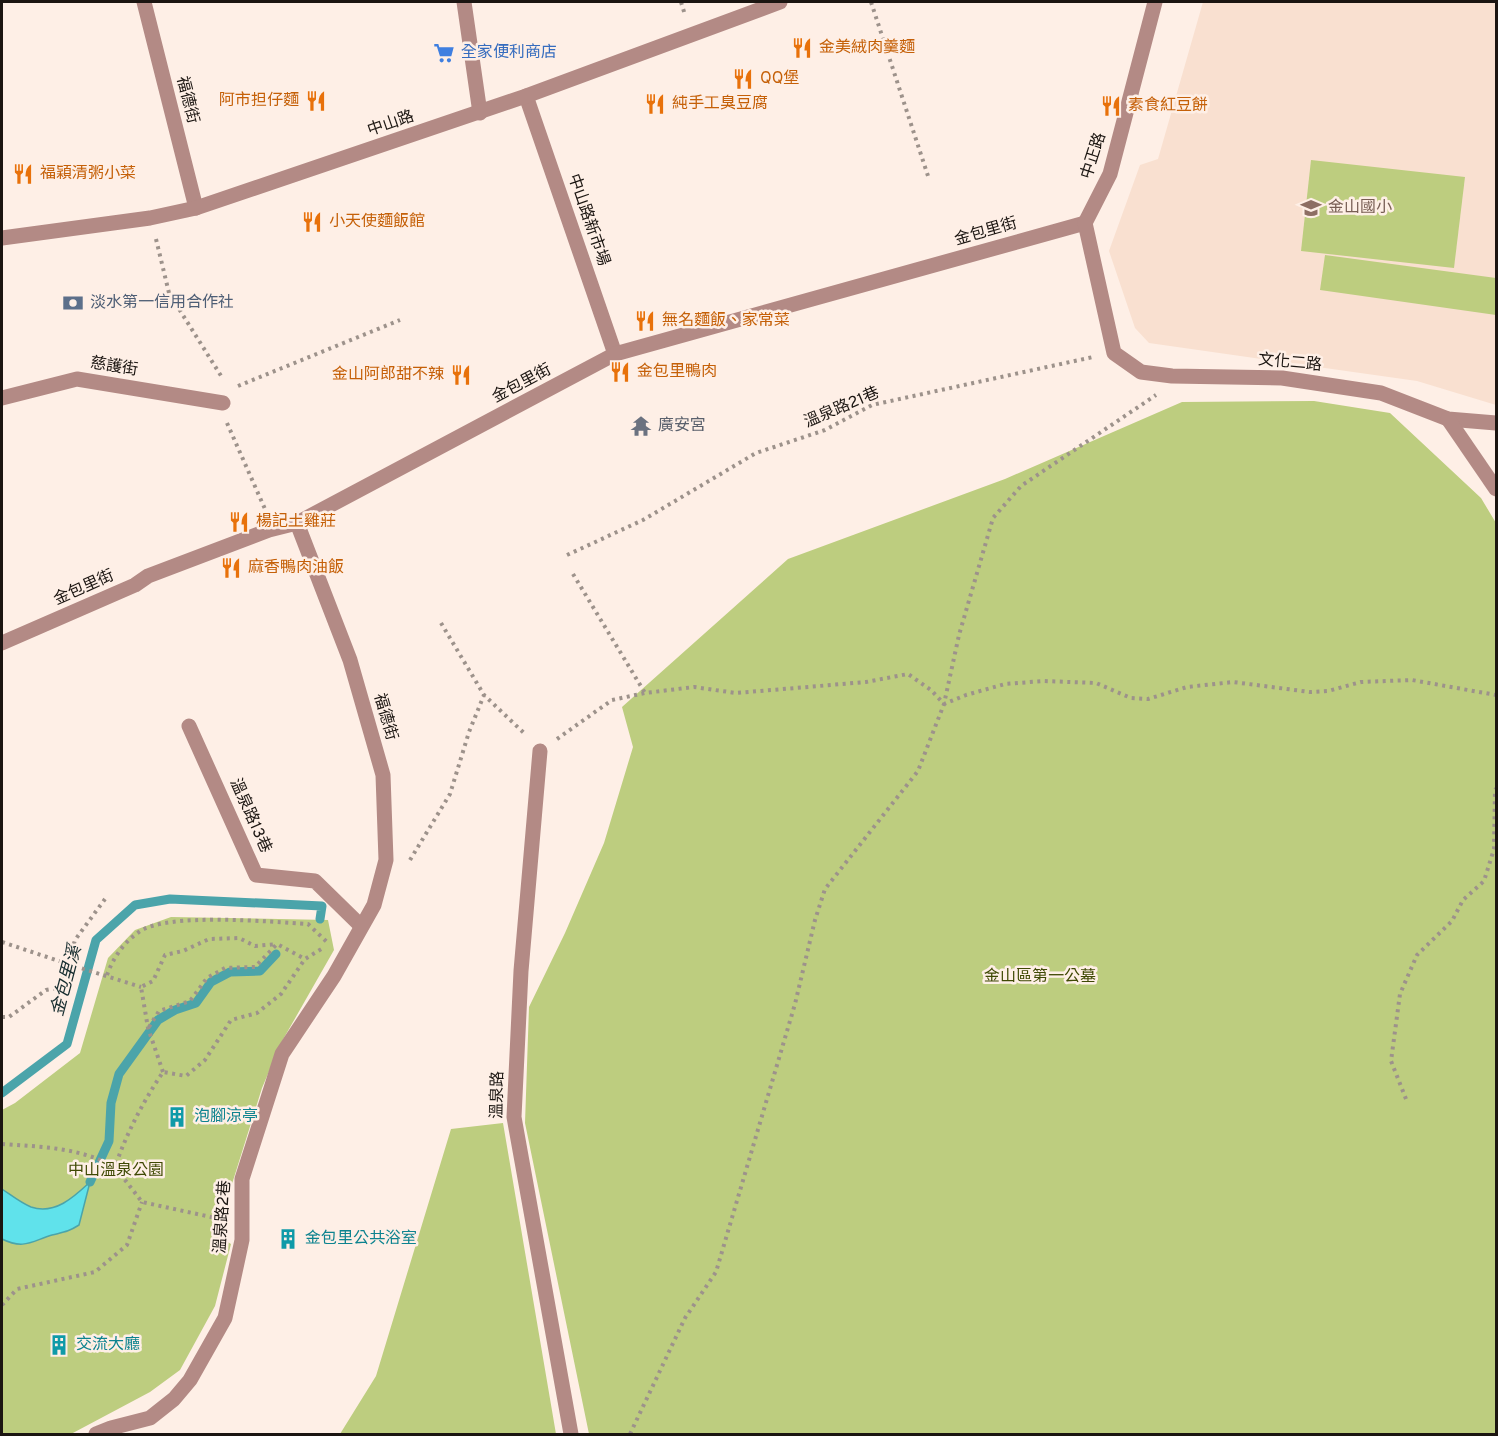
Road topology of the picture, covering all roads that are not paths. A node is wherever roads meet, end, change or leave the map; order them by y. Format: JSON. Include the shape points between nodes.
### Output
{"nodes":[{"id":1,"x":144,"y":2,"type":"edge"},
{"id":2,"x":464,"y":2,"type":"edge"},
{"id":3,"x":780,"y":2,"type":"edge"},
{"id":4,"x":1155,"y":2,"type":"edge"},
{"id":5,"x":526,"y":96,"type":"junction"},
{"id":6,"x":480,"y":113,"type":"junction"},
{"id":7,"x":196,"y":208,"type":"junction"},
{"id":8,"x":1085,"y":223,"type":"junction"},
{"id":9,"x":2,"y":238,"type":"edge"},
{"id":10,"x":615,"y":354,"type":"junction"},
{"id":11,"x":2,"y":398,"type":"edge"},
{"id":12,"x":223,"y":403,"type":"road end"},
{"id":13,"x":1448,"y":419,"type":"junction"},
{"id":14,"x":1497,"y":423,"type":"edge"},
{"id":15,"x":1497,"y":489,"type":"edge"},
{"id":16,"x":297,"y":523,"type":"junction"},
{"id":17,"x":2,"y":644,"type":"edge"},
{"id":18,"x":189,"y":726,"type":"dead end"},
{"id":19,"x":540,"y":751,"type":"road end"},
{"id":20,"x":361,"y":926,"type":"junction"},
{"id":21,"x":96,"y":1434,"type":"edge"},
{"id":22,"x":571,"y":1434,"type":"edge"}],
"edges":[{"from":1,"to":7,"type":"street","name":"福德街"},
{"from":2,"to":6,"type":"street"},
{"from":3,"to":5,"type":"street","name":"中山路"},
{"from":4,"to":8,"type":"street","name":"中正路","via":[[1110,174]]},
{"from":5,"to":6,"type":"street","name":"中山路"},
{"from":5,"to":10,"type":"street","name":"中山路新市場"},
{"from":6,"to":7,"type":"street","name":"中山路"},
{"from":7,"to":9,"type":"street","name":"中山路"},
{"from":8,"to":10,"type":"street","name":"金包里街"},
{"from":8,"to":13,"type":"street","name":"文化二路","via":[[1114,353],[1141,372],[1282,378],[1381,393]]},
{"from":10,"to":16,"type":"street","name":"金包里街"},
{"from":11,"to":12,"type":"street","name":"慈護街","via":[[76,379]]},
{"from":13,"to":14,"type":"street","name":"文化二路"},
{"from":13,"to":15,"type":"street"},
{"from":16,"to":17,"type":"street","name":"金包里街","via":[[148,576]]},
{"from":16,"to":20,"type":"street","name":"福德街","via":[[350,660],[383,775],[386,860],[374,905]]},
{"from":18,"to":20,"type":"street","name":"溫泉路13巷","via":[[256,874],[315,881]]},
{"from":19,"to":22,"type":"street","name":"溫泉路","via":[[521,971],[514,1117]]},
{"from":20,"to":21,"type":"street","name":"溫泉路2巷","via":[[334,976],[282,1054],[243,1179],[242,1240],[225,1318],[190,1380],[174,1399],[150,1418]]}]}
